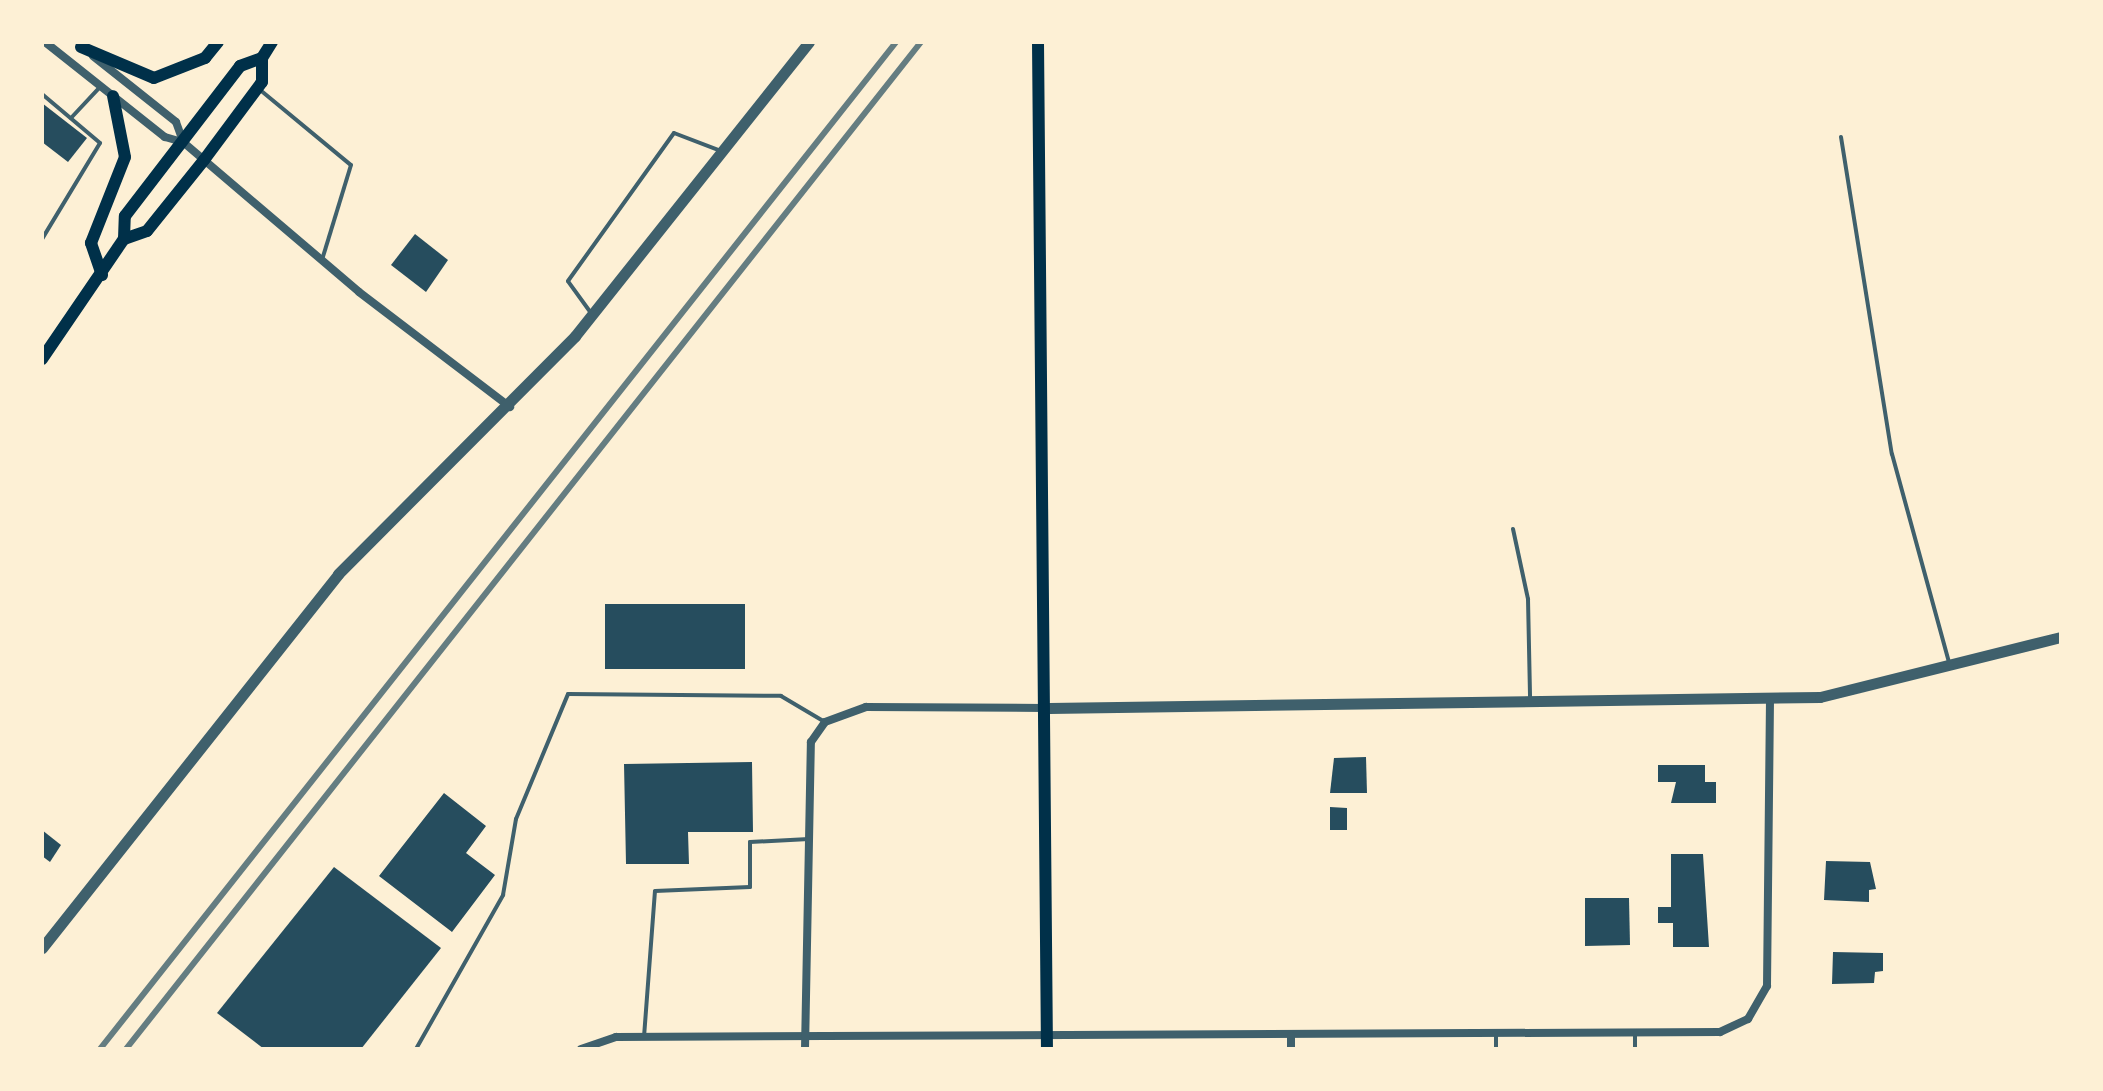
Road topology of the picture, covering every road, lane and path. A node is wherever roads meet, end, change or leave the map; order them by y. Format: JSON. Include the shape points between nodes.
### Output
{"nodes":[{"id":1,"x":45,"y":42,"type":"edge"},
{"id":2,"x":218,"y":42,"type":"edge"},
{"id":3,"x":272,"y":42,"type":"edge"},
{"id":4,"x":809,"y":42,"type":"edge"},
{"id":5,"x":1038,"y":42,"type":"edge"},
{"id":6,"x":78,"y":44,"type":"edge"},
{"id":7,"x":262,"y":58,"type":"junction"},
{"id":8,"x":101,"y":86,"type":"junction"},
{"id":9,"x":257,"y":88,"type":"junction"},
{"id":10,"x":42,"y":94,"type":"edge"},
{"id":11,"x":113,"y":96,"type":"junction"},
{"id":12,"x":71,"y":118,"type":"junction"},
{"id":13,"x":1841,"y":137,"type":"dead end"},
{"id":14,"x":183,"y":142,"type":"junction"},
{"id":15,"x":722,"y":151,"type":"junction"},
{"id":16,"x":204,"y":160,"type":"junction"},
{"id":17,"x":42,"y":239,"type":"edge"},
{"id":18,"x":124,"y":239,"type":"junction"},
{"id":19,"x":322,"y":260,"type":"junction"},
{"id":20,"x":102,"y":275,"type":"junction"},
{"id":21,"x":592,"y":315,"type":"junction"},
{"id":22,"x":42,"y":359,"type":"edge"},
{"id":23,"x":510,"y":407,"type":"junction"},
{"id":24,"x":1513,"y":529,"type":"dead end"},
{"id":25,"x":2061,"y":637,"type":"edge"},
{"id":26,"x":1951,"y":669,"type":"junction"},
{"id":27,"x":1770,"y":700,"type":"junction"},
{"id":28,"x":1530,"y":704,"type":"junction"},
{"id":29,"x":1049,"y":708,"type":"junction"},
{"id":30,"x":825,"y":722,"type":"junction"},
{"id":31,"x":809,"y":839,"type":"junction"},
{"id":32,"x":42,"y":948,"type":"edge"},
{"id":33,"x":1047,"y":1033,"type":"junction"},
{"id":34,"x":1635,"y":1034,"type":"junction"},
{"id":35,"x":1496,"y":1035,"type":"junction"},
{"id":36,"x":1291,"y":1036,"type":"junction"},
{"id":37,"x":644,"y":1037,"type":"junction"},
{"id":38,"x":805,"y":1045,"type":"edge"},
{"id":39,"x":416,"y":1049,"type":"edge"},
{"id":40,"x":581,"y":1049,"type":"edge"},
{"id":41,"x":1047,"y":1049,"type":"edge"},
{"id":42,"x":1291,"y":1049,"type":"edge"},
{"id":43,"x":1496,"y":1049,"type":"edge"},
{"id":44,"x":1635,"y":1049,"type":"edge"}],
"edges":[{"from":1,"to":8,"type":"street"},
{"from":2,"to":6,"type":"main road","via":[[205,58],[154,78]]},
{"from":3,"to":7,"type":"main road"},
{"from":4,"to":15,"type":"street"},
{"from":5,"to":29,"type":"main road"},
{"from":6,"to":14,"type":"street","via":[[176,122]]},
{"from":7,"to":9,"type":"main road"},
{"from":7,"to":14,"type":"main road","via":[[240,66]]},
{"from":8,"to":11,"type":"street"},
{"from":8,"to":12,"type":"lane"},
{"from":9,"to":16,"type":"main road"},
{"from":9,"to":19,"type":"lane","via":[[351,165]]},
{"from":10,"to":12,"type":"lane"},
{"from":11,"to":14,"type":"street","via":[[165,137]]},
{"from":11,"to":20,"type":"main road","via":[[125,157],[91,243]]},
{"from":12,"to":17,"type":"lane","via":[[100,143]]},
{"from":13,"to":26,"type":"lane","via":[[1892,454]]},
{"from":14,"to":16,"type":"street"},
{"from":14,"to":18,"type":"main road","via":[[125,216]]},
{"from":15,"to":21,"type":"street"},
{"from":15,"to":21,"type":"lane","via":[[674,133],[568,281]]},
{"from":16,"to":18,"type":"main road","via":[[147,231]]},
{"from":16,"to":19,"type":"street"},
{"from":18,"to":20,"type":"main road"},
{"from":19,"to":23,"type":"street"},
{"from":20,"to":22,"type":"main road"},
{"from":21,"to":23,"type":"street"},
{"from":23,"to":32,"type":"street","via":[[338,574]]},
{"from":24,"to":28,"type":"lane","via":[[1528,599]]},
{"from":25,"to":26,"type":"street"},
{"from":26,"to":27,"type":"street"},
{"from":27,"to":28,"type":"street"},
{"from":27,"to":34,"type":"street","via":[[1768,968],[1753,1013],[1720,1032]]},
{"from":28,"to":29,"type":"street"},
{"from":29,"to":30,"type":"street","via":[[866,707]]},
{"from":29,"to":33,"type":"main road"},
{"from":30,"to":31,"type":"street","via":[[811,742]]},
{"from":30,"to":39,"type":"lane","via":[[781,696],[568,694],[516,819],[503,895]]},
{"from":31,"to":37,"type":"lane","via":[[750,842],[750,887],[655,891]]},
{"from":31,"to":38,"type":"street"},
{"from":33,"to":36,"type":"street"},
{"from":33,"to":38,"type":"street"},
{"from":33,"to":41,"type":"main road"},
{"from":34,"to":35,"type":"street"},
{"from":34,"to":44,"type":"lane"},
{"from":35,"to":36,"type":"street"},
{"from":35,"to":43,"type":"lane"},
{"from":36,"to":42,"type":"street"},
{"from":37,"to":38,"type":"street"},
{"from":37,"to":40,"type":"street","via":[[616,1037]]}]}
